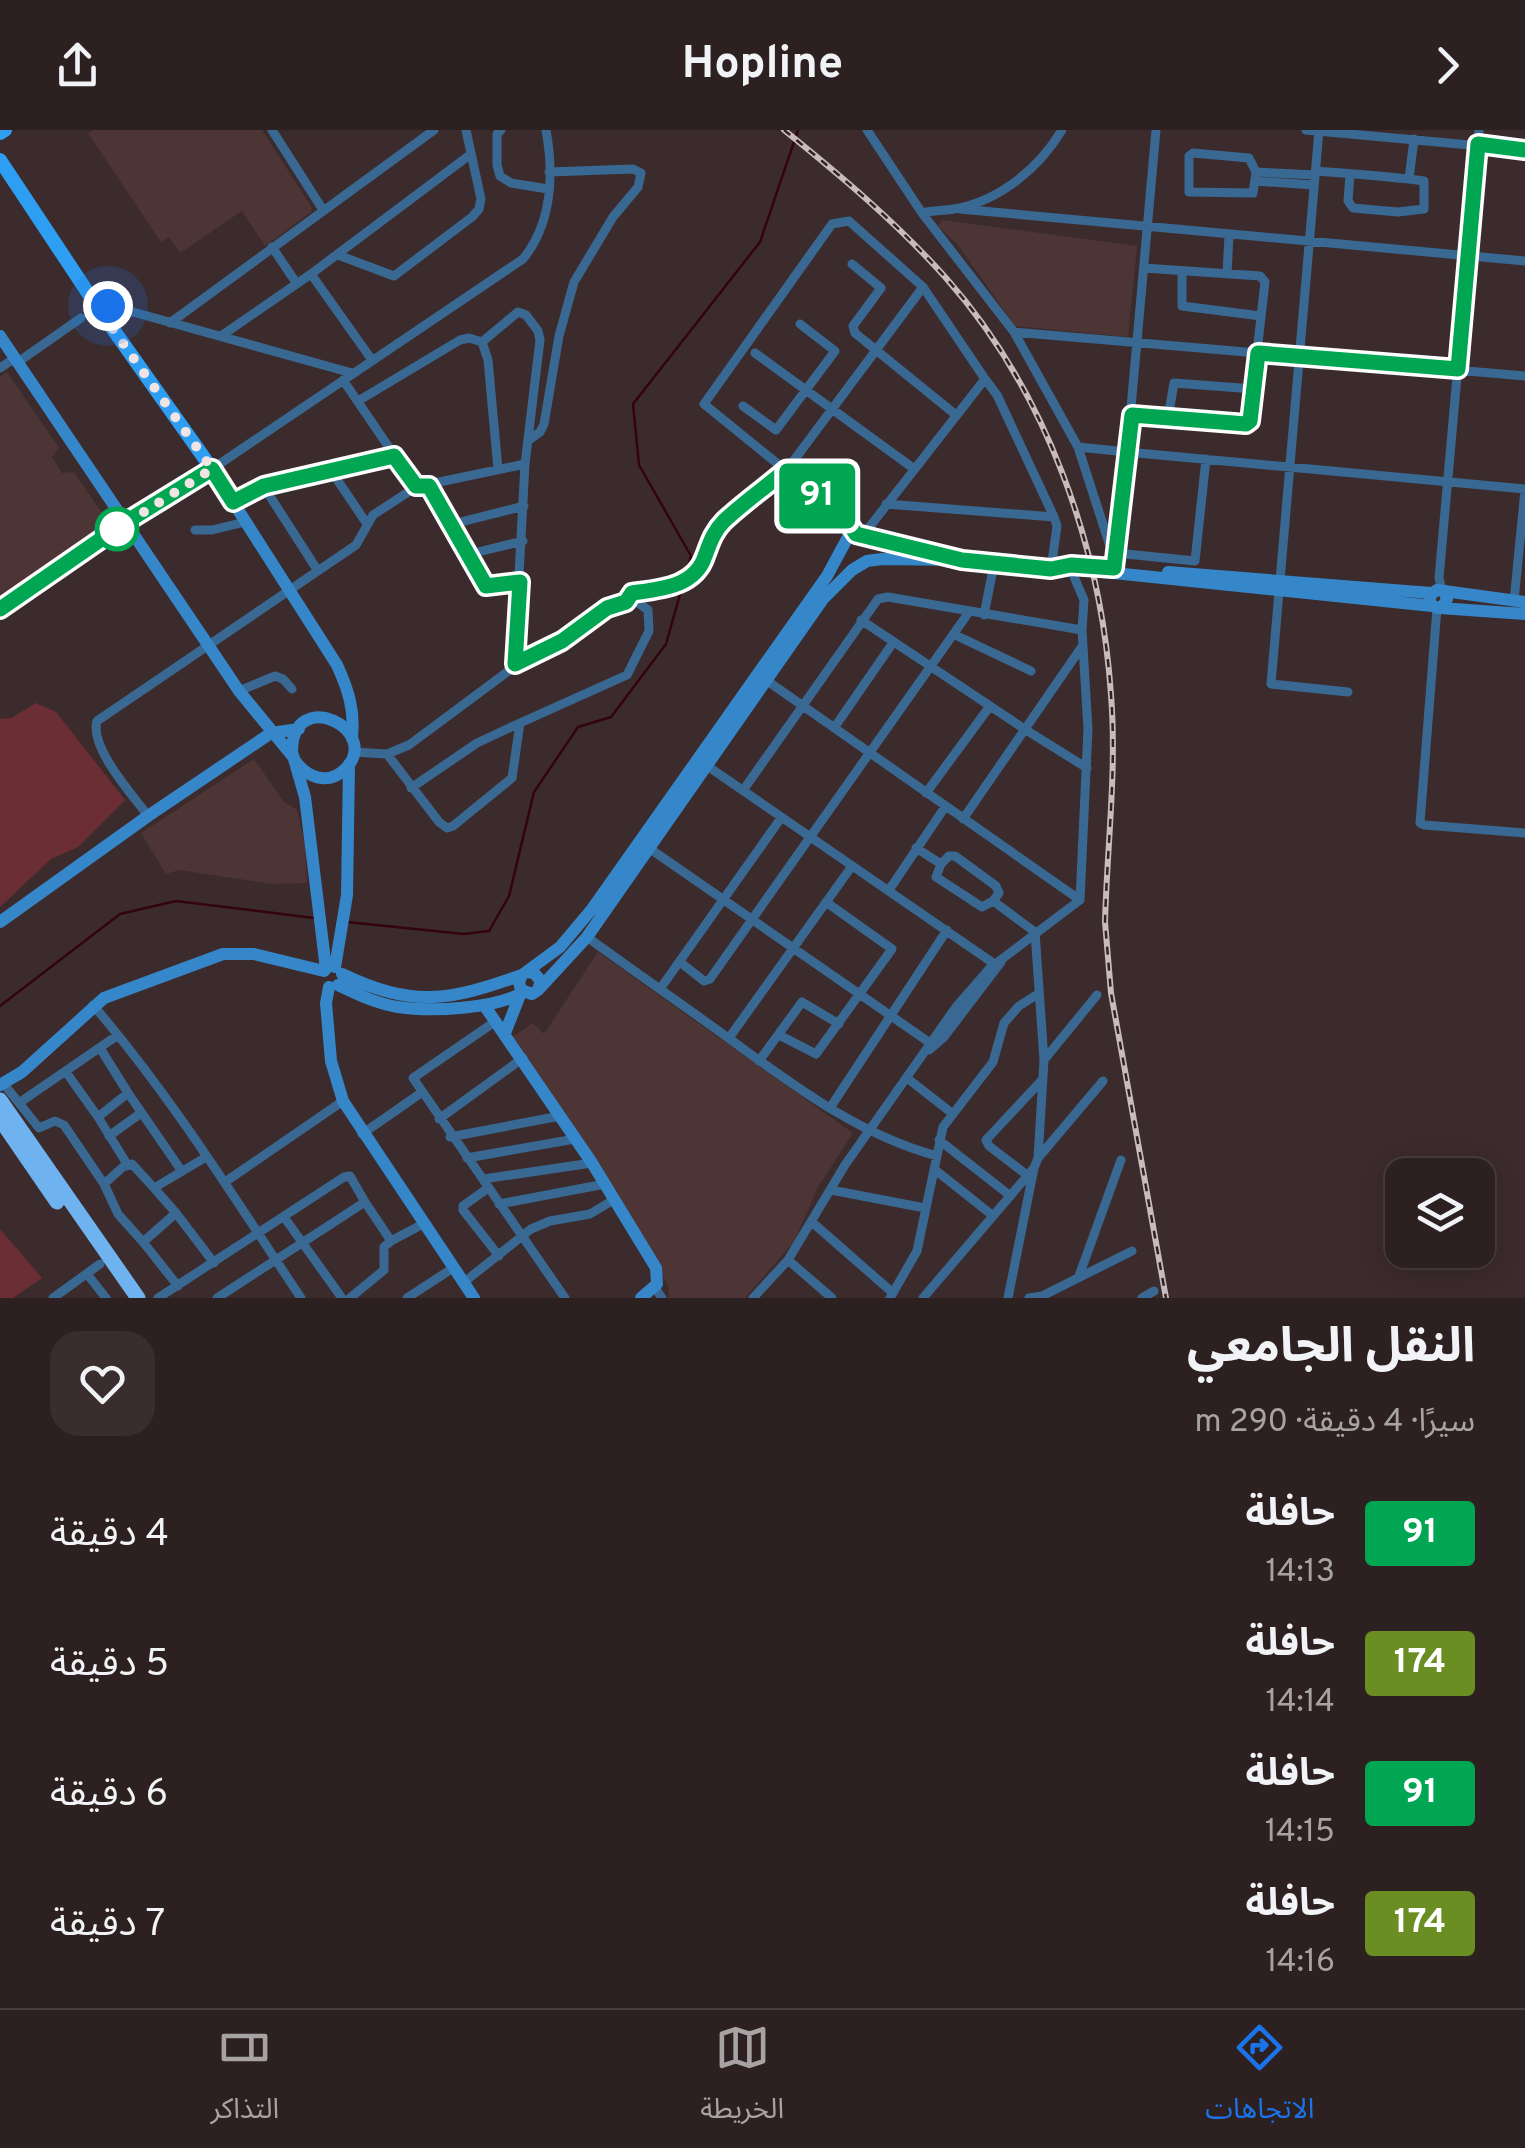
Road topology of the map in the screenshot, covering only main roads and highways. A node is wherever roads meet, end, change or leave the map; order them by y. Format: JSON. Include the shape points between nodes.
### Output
{"nodes":[{"id":1,"x":0,"y":160,"type":"edge"},
{"id":2,"x":0,"y":336,"type":"edge"},
{"id":3,"x":212,"y":469,"type":"junction"},
{"id":4,"x":126,"y":522,"type":"junction"},
{"id":5,"x":862,"y":534,"type":"junction"},
{"id":6,"x":841,"y":548,"type":"junction"},
{"id":7,"x":962,"y":560,"type":"junction"},
{"id":8,"x":868,"y":562,"type":"junction"},
{"id":9,"x":1051,"y":569,"type":"junction"},
{"id":10,"x":852,"y":570,"type":"junction"},
{"id":11,"x":1194,"y":572,"type":"junction"},
{"id":12,"x":1437,"y":596,"type":"junction"},
{"id":13,"x":1520,"y":601,"type":"edge"},
{"id":14,"x":0,"y":609,"type":"edge"},
{"id":15,"x":1525,"y":614,"type":"edge"},
{"id":16,"x":349,"y":693,"type":"junction"},
{"id":17,"x":320,"y":717,"type":"junction"},
{"id":18,"x":298,"y":728,"type":"junction"},
{"id":19,"x":271,"y":734,"type":"junction"},
{"id":20,"x":351,"y":752,"type":"junction"},
{"id":21,"x":295,"y":760,"type":"junction"},
{"id":22,"x":323,"y":778,"type":"junction"},
{"id":23,"x":306,"y":806,"type":"junction"},
{"id":24,"x":644,"y":845,"type":"junction"},
{"id":25,"x":0,"y":922,"type":"edge"},
{"id":26,"x":524,"y":974,"type":"junction"},
{"id":27,"x":332,"y":976,"type":"junction"},
{"id":28,"x":540,"y":988,"type":"junction"},
{"id":29,"x":522,"y":994,"type":"junction"},
{"id":30,"x":484,"y":1004,"type":"junction"},
{"id":31,"x":501,"y":1027,"type":"junction"},
{"id":32,"x":1,"y":1089,"type":"edge"},
{"id":33,"x":0,"y":1118,"type":"edge"},
{"id":34,"x":658,"y":1293,"type":"edge"},
{"id":35,"x":122,"y":1298,"type":"edge"},
{"id":36,"x":138,"y":1298,"type":"edge"},
{"id":37,"x":474,"y":1298,"type":"edge"},
{"id":38,"x":641,"y":1298,"type":"edge"}],
"edges":[{"from":1,"to":3,"type":"main road"},
{"from":2,"to":4,"type":"main road"},
{"from":3,"to":4,"type":"main road"},
{"from":3,"to":16,"type":"main road"},
{"from":4,"to":14,"type":"main road"},
{"from":4,"to":19,"type":"main road"},
{"from":5,"to":6,"type":"main road","via":[[848,537]]},
{"from":5,"to":7,"type":"main road"},
{"from":5,"to":8,"type":"main road","via":[[870,546]]},
{"from":6,"to":10,"type":"main road"},
{"from":6,"to":24,"type":"main road"},
{"from":7,"to":8,"type":"main road"},
{"from":7,"to":9,"type":"main road"},
{"from":8,"to":10,"type":"main road"},
{"from":9,"to":11,"type":"main road"},
{"from":9,"to":11,"type":"main road","via":[[1115,560]]},
{"from":10,"to":24,"type":"main road"},
{"from":11,"to":12,"type":"main road"},
{"from":12,"to":13,"type":"main road"},
{"from":12,"to":15,"type":"main road"},
{"from":16,"to":17,"type":"main road"},
{"from":16,"to":20,"type":"main road"},
{"from":17,"to":18,"type":"main road"},
{"from":17,"to":20,"type":"main road","via":[[340,722]]},
{"from":18,"to":19,"type":"main road"},
{"from":18,"to":21,"type":"main road"},
{"from":19,"to":21,"type":"main road"},
{"from":19,"to":25,"type":"main road"},
{"from":20,"to":22,"type":"main road","via":[[340,773]]},
{"from":20,"to":27,"type":"main road","via":[[347,896]]},
{"from":21,"to":22,"type":"main road","via":[[304,772]]},
{"from":21,"to":23,"type":"main road"},
{"from":22,"to":23,"type":"main road"},
{"from":23,"to":27,"type":"main road","via":[[323,954]]},
{"from":24,"to":26,"type":"main road","via":[[573,934]]},
{"from":24,"to":28,"type":"main road","via":[[587,937]]},
{"from":26,"to":27,"type":"main road","via":[[428,998],[399,997]]},
{"from":26,"to":28,"type":"main road","via":[[540,977]]},
{"from":26,"to":29,"type":"main road"},
{"from":27,"to":30,"type":"main road","via":[[397,1007]]},
{"from":27,"to":32,"type":"main road","via":[[230,952],[92,1005]]},
{"from":27,"to":37,"type":"main road","via":[[326,1002],[342,1101]]},
{"from":28,"to":29,"type":"main road"},
{"from":29,"to":30,"type":"main road"},
{"from":29,"to":31,"type":"main road"},
{"from":30,"to":31,"type":"main road"},
{"from":31,"to":34,"type":"main road","via":[[616,1200],[656,1268]]},
{"from":32,"to":36,"type":"highway"},
{"from":33,"to":35,"type":"highway","via":[[94,1269]]},
{"from":34,"to":38,"type":"main road"}]}
